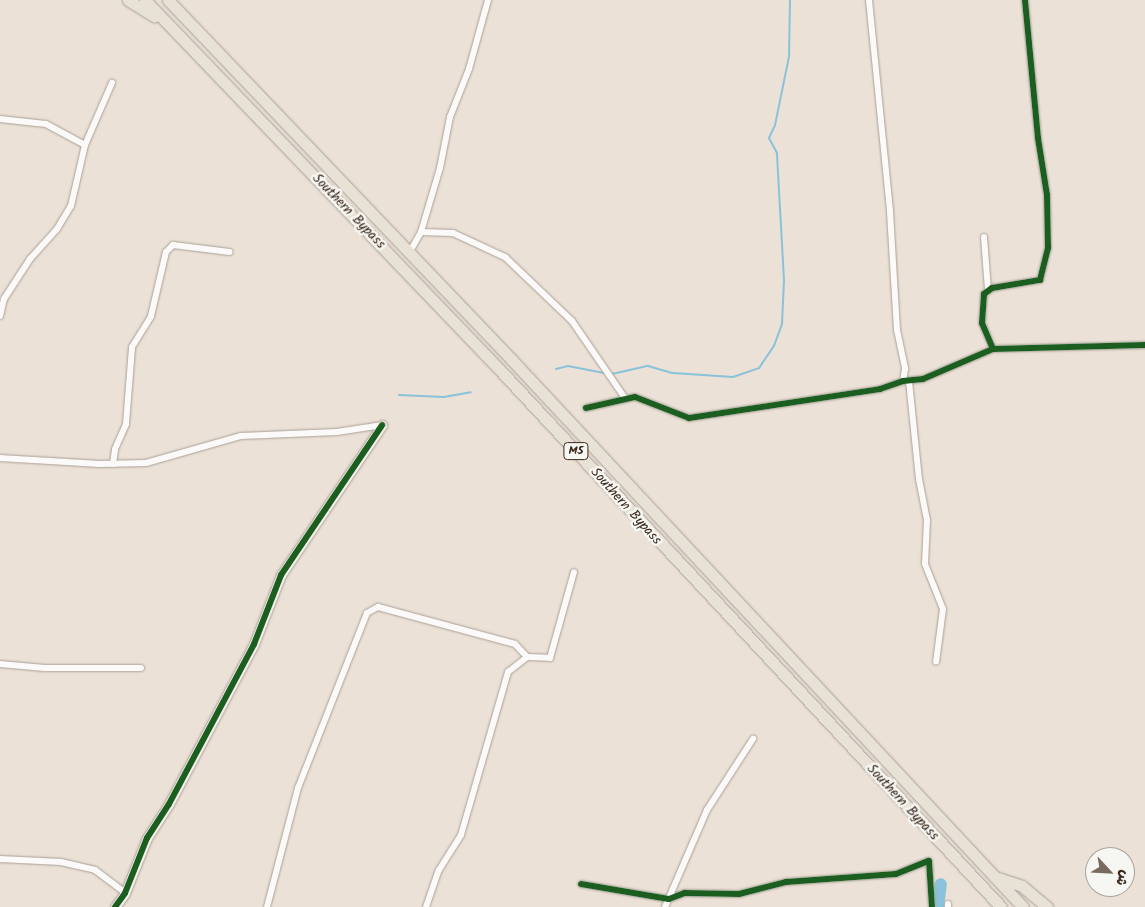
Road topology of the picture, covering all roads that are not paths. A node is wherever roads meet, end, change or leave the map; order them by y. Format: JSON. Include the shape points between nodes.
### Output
{"nodes":[{"id":1,"x":128,"y":0,"type":"edge"},
{"id":2,"x":145,"y":0,"type":"edge"},
{"id":3,"x":168,"y":0,"type":"edge"},
{"id":4,"x":488,"y":0,"type":"edge"},
{"id":5,"x":869,"y":0,"type":"edge"},
{"id":6,"x":1025,"y":0,"type":"edge"},
{"id":7,"x":169,"y":25,"type":"junction"},
{"id":8,"x":112,"y":83,"type":"dead end"},
{"id":9,"x":0,"y":119,"type":"edge"},
{"id":10,"x":85,"y":145,"type":"junction"},
{"id":11,"x":421,"y":232,"type":"junction"},
{"id":12,"x":984,"y":237,"type":"dead end"},
{"id":13,"x":230,"y":252,"type":"dead end"},
{"id":14,"x":409,"y":253,"type":"junction"},
{"id":15,"x":988,"y":290,"type":"junction"},
{"id":16,"x":0,"y":316,"type":"edge"},
{"id":17,"x":1145,"y":345,"type":"edge"},
{"id":18,"x":993,"y":349,"type":"junction"},
{"id":19,"x":906,"y":381,"type":"junction"},
{"id":20,"x":625,"y":398,"type":"junction"},
{"id":21,"x":586,"y":408,"type":"dead end"},
{"id":22,"x":382,"y":425,"type":"joint"},
{"id":23,"x":0,"y":458,"type":"edge"},
{"id":24,"x":113,"y":464,"type":"junction"},
{"id":25,"x":574,"y":572,"type":"dead end"},
{"id":26,"x":528,"y":658,"type":"junction"},
{"id":27,"x":936,"y":662,"type":"dead end"},
{"id":28,"x":0,"y":664,"type":"edge"},
{"id":29,"x":141,"y":668,"type":"dead end"},
{"id":30,"x":753,"y":739,"type":"dead end"},
{"id":31,"x":0,"y":859,"type":"edge"},
{"id":32,"x":997,"y":880,"type":"junction"},
{"id":33,"x":581,"y":884,"type":"dead end"},
{"id":34,"x":125,"y":893,"type":"junction"},
{"id":35,"x":989,"y":894,"type":"junction"},
{"id":36,"x":669,"y":899,"type":"junction"},
{"id":37,"x":115,"y":907,"type":"edge"},
{"id":38,"x":267,"y":907,"type":"edge"},
{"id":39,"x":426,"y":907,"type":"edge"},
{"id":40,"x":665,"y":907,"type":"edge"},
{"id":41,"x":932,"y":907,"type":"edge"},
{"id":42,"x":987,"y":907,"type":"edge"},
{"id":43,"x":1001,"y":907,"type":"edge"},
{"id":44,"x":1023,"y":907,"type":"edge"},
{"id":45,"x":1046,"y":907,"type":"edge"}],
"edges":[{"from":1,"to":7,"type":"highway"},
{"from":2,"to":7,"type":"highway","name":"Southern Bypass","number":"M5"},
{"from":3,"to":14,"type":"highway","name":"Southern Bypass","number":"M5"},
{"from":4,"to":11,"type":"street","via":[[470,69],[450,117],[440,168]]},
{"from":5,"to":19,"type":"street","via":[[898,330]]},
{"from":6,"to":15,"type":"street","via":[[1038,138],[1047,195],[1048,248],[1040,280]]},
{"from":7,"to":35,"type":"highway","name":"Southern Bypass","number":"M5","via":[[506,376]]},
{"from":8,"to":10,"type":"street"},
{"from":9,"to":10,"type":"street","via":[[46,124]]},
{"from":10,"to":16,"type":"street","via":[[71,206],[4,299]]},
{"from":11,"to":14,"type":"street"},
{"from":11,"to":20,"type":"street","via":[[453,233],[505,257],[572,321]]},
{"from":12,"to":15,"type":"street"},
{"from":13,"to":24,"type":"street","via":[[173,245],[166,252],[151,316],[132,347],[126,424]]},
{"from":14,"to":32,"type":"highway","name":"Southern Bypass","number":"M5"},
{"from":15,"to":18,"type":"street","via":[[982,299],[982,323]]},
{"from":17,"to":18,"type":"street"},
{"from":18,"to":19,"type":"street"},
{"from":19,"to":20,"type":"street","via":[[807,402],[689,418],[652,401]]},
{"from":19,"to":27,"type":"street","via":[[927,520],[925,564],[943,609]]},
{"from":20,"to":21,"type":"street"},
{"from":22,"to":24,"type":"street","via":[[337,432],[241,436],[146,463]]},
{"from":22,"to":34,"type":"street","via":[[281,575],[254,644],[169,804],[147,838]]},
{"from":23,"to":24,"type":"street"},
{"from":25,"to":26,"type":"street","via":[[550,658]]},
{"from":26,"to":38,"type":"street","via":[[516,644],[378,607],[367,614],[298,788]]},
{"from":26,"to":39,"type":"street","via":[[508,672],[461,835],[439,870]]},
{"from":28,"to":29,"type":"street","via":[[46,668]]},
{"from":30,"to":36,"type":"street","via":[[707,810]]},
{"from":31,"to":34,"type":"street","via":[[61,862],[95,870]]},
{"from":32,"to":35,"type":"highway"},
{"from":32,"to":44,"type":"highway","name":"Southern Bypass","number":"M5"},
{"from":32,"to":45,"type":"highway","via":[[1022,886]]},
{"from":33,"to":36,"type":"street"},
{"from":34,"to":37,"type":"street"},
{"from":35,"to":42,"type":"highway"},
{"from":35,"to":43,"type":"highway","name":"Southern Bypass","number":"M5"},
{"from":36,"to":40,"type":"street"},
{"from":36,"to":41,"type":"street","via":[[684,894],[739,894],[786,882],[896,874],[929,860]]}]}
